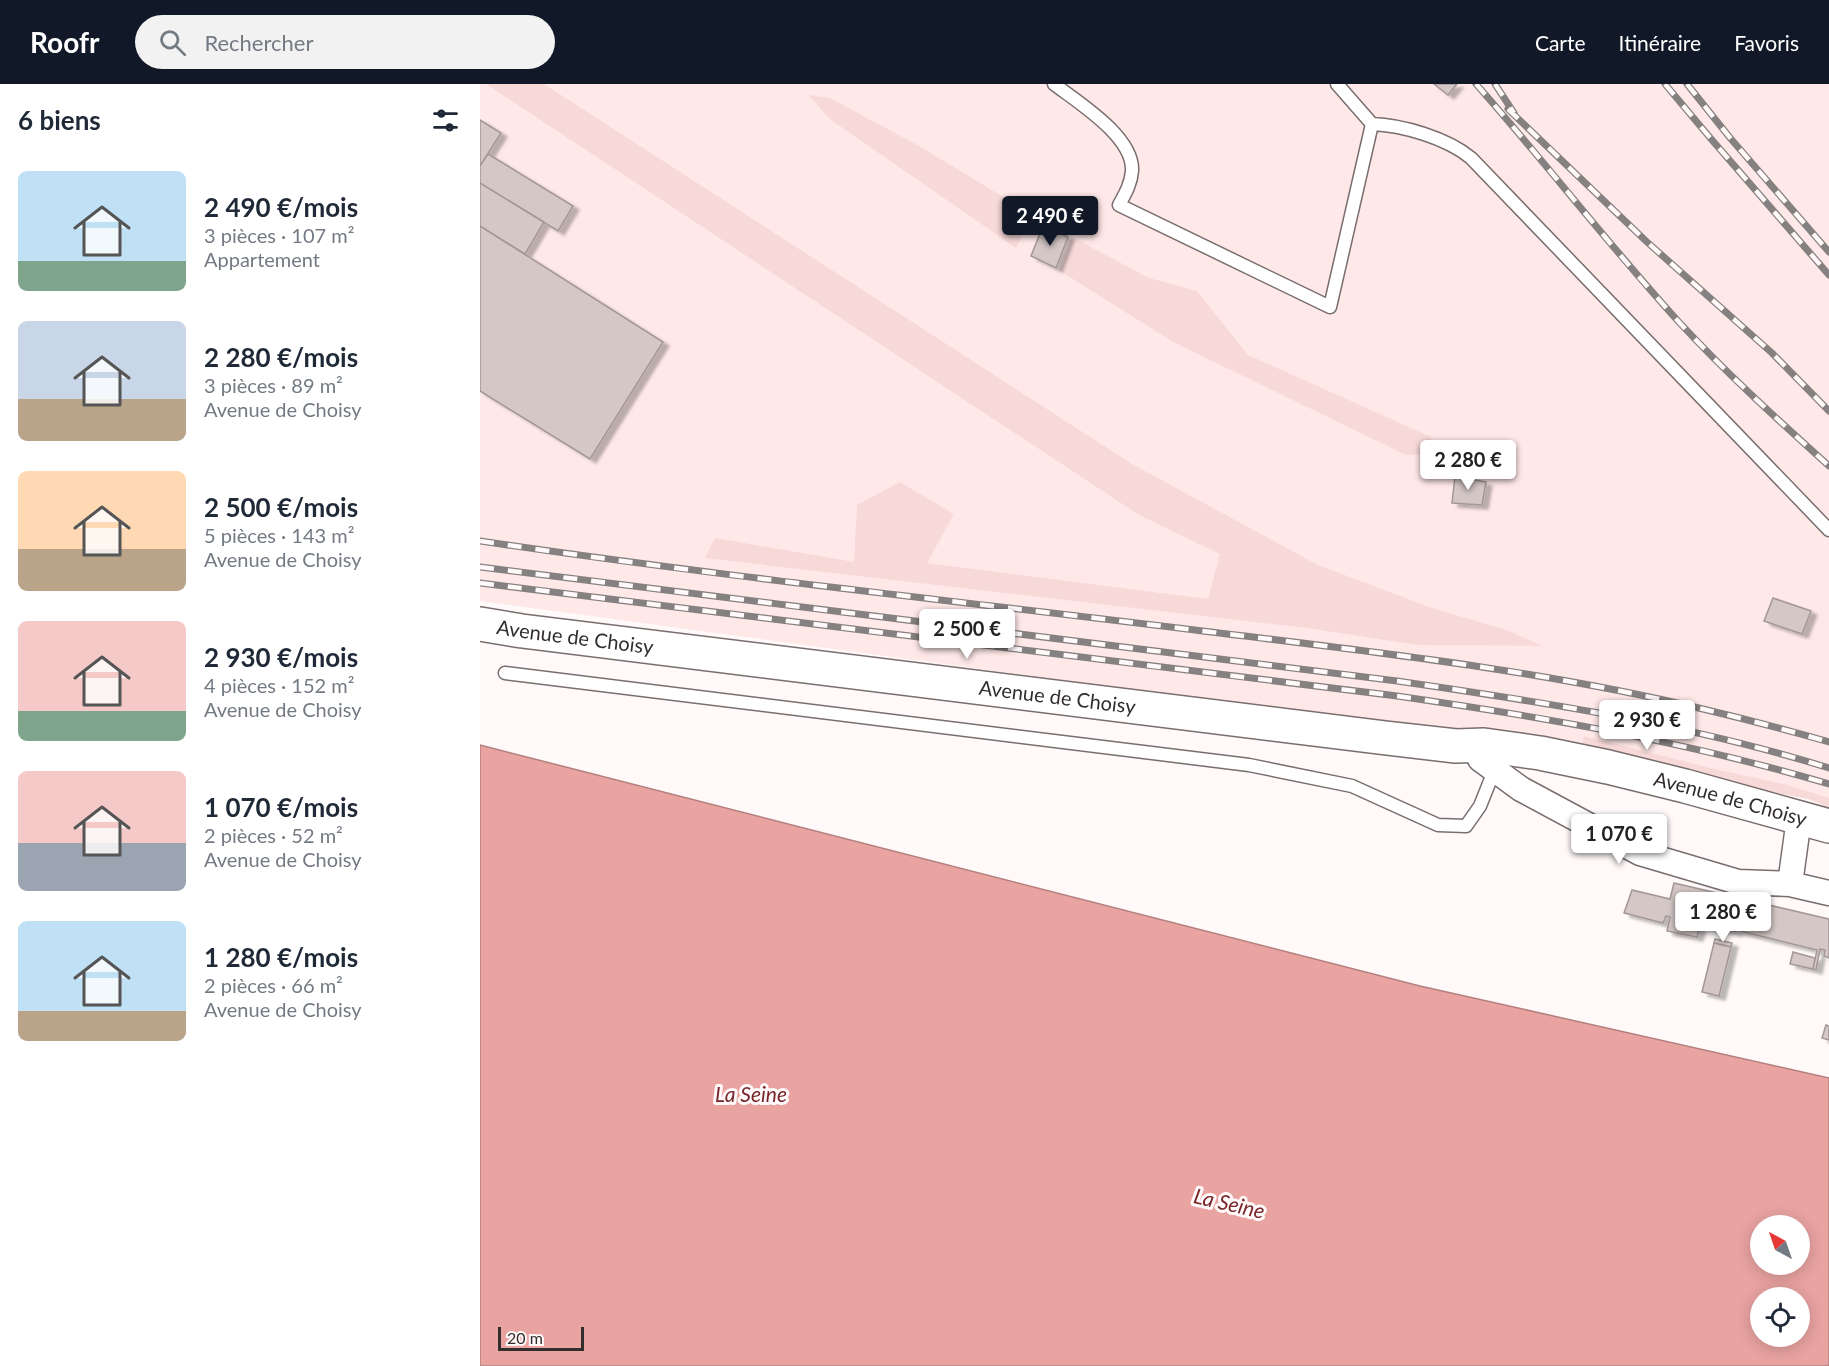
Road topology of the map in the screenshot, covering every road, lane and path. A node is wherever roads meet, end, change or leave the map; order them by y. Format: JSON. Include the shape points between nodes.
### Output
{"nodes":[{"id":1,"x":1054,"y":84,"type":"edge"},
{"id":2,"x":1337,"y":84,"type":"edge"},
{"id":3,"x":1372,"y":124,"type":"junction"},
{"id":4,"x":1829,"y":530,"type":"edge"},
{"id":5,"x":480,"y":624,"type":"edge"},
{"id":6,"x":505,"y":673,"type":"dead end"},
{"id":7,"x":1477,"y":759,"type":"junction"},
{"id":8,"x":1810,"y":826,"type":"edge"},
{"id":9,"x":1829,"y":843,"type":"edge"},
{"id":10,"x":1790,"y":884,"type":"junction"},
{"id":11,"x":1829,"y":893,"type":"edge"}],
"edges":[{"from":1,"to":3,"type":"lane","via":[[1112,130],[1127,148],[1132,168],[1119,206],[1330,307]]},
{"from":2,"to":3,"type":"lane"},
{"from":3,"to":4,"type":"lane","via":[[1445,141],[1461,149]]},
{"from":5,"to":7,"type":"main road","name":"Avenue de Choisy"},
{"from":6,"to":7,"type":"lane","via":[[1249,765],[1352,786],[1438,825],[1466,826],[1480,806]]},
{"from":7,"to":8,"type":"main road","name":"Avenue de Choisy","via":[[1484,745],[1540,753],[1685,786]]},
{"from":7,"to":10,"type":"street","via":[[1521,789],[1640,853],[1738,882]]},
{"from":8,"to":9,"type":"main road","name":"Avenue de Choisy"},
{"from":8,"to":10,"type":"street"},
{"from":10,"to":11,"type":"street"}]}
